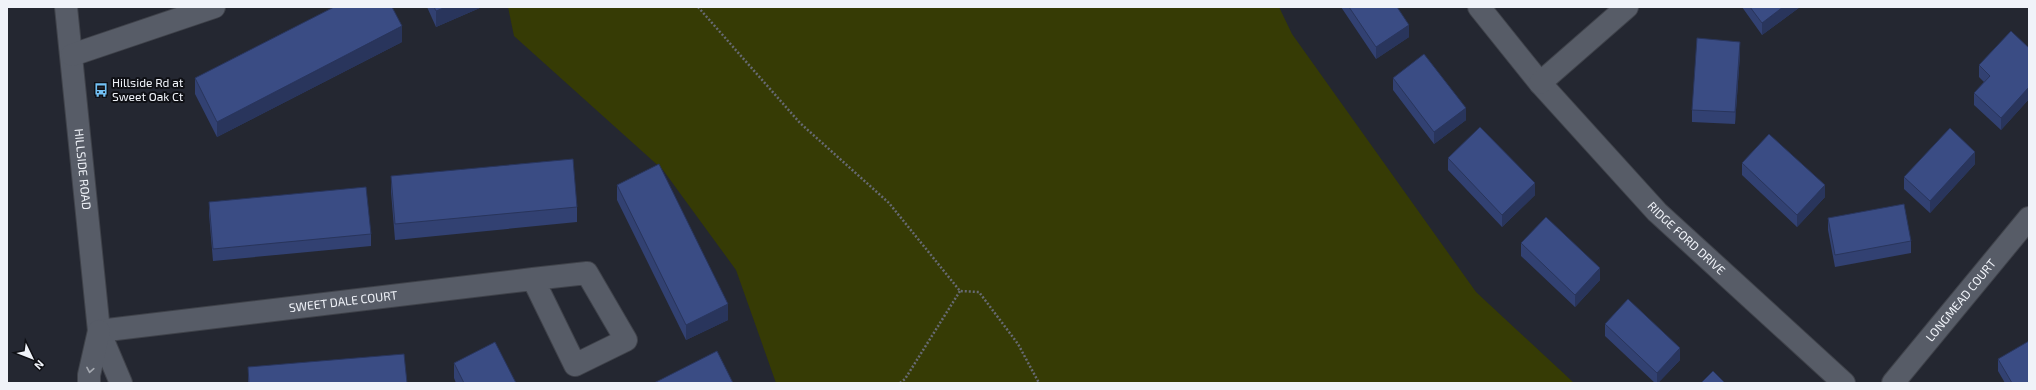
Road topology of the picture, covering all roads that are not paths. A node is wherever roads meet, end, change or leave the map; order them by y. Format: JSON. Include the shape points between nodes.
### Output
{"nodes":[{"id":1,"x":66,"y":7,"type":"edge"},
{"id":2,"x":214,"y":7,"type":"edge"},
{"id":3,"x":1479,"y":7,"type":"edge"},
{"id":4,"x":1627,"y":7,"type":"edge"},
{"id":5,"x":72,"y":55,"type":"junction"},
{"id":6,"x":1540,"y":83,"type":"junction"},
{"id":7,"x":2029,"y":218,"type":"edge"},
{"id":8,"x":533,"y":279,"type":"junction"},
{"id":9,"x":98,"y":331,"type":"junction"},
{"id":10,"x":89,"y":383,"type":"edge"},
{"id":11,"x":121,"y":383,"type":"edge"},
{"id":12,"x":1844,"y":383,"type":"edge"},
{"id":13,"x":1893,"y":383,"type":"edge"}],
"edges":[{"from":1,"to":5,"type":"street","name":"HILLSIDE ROAD"},
{"from":2,"to":5,"type":"street"},
{"from":3,"to":6,"type":"street","name":"RIDGE FORD DRIVE"},
{"from":4,"to":6,"type":"street"},
{"from":5,"to":9,"type":"street","name":"HILLSIDE ROAD"},
{"from":6,"to":12,"type":"street","name":"RIDGE FORD DRIVE","via":[[1657,212]]},
{"from":7,"to":13,"type":"street","name":"LONGMEAD COURT"},
{"from":8,"to":8,"type":"street","name":"SWEET DALE COURT","via":[[587,273],[626,340],[574,365]]},
{"from":8,"to":9,"type":"street","name":"SWEET DALE COURT"},
{"from":9,"to":10,"type":"street","name":"HILLSIDE ROAD","one_way":true},
{"from":9,"to":11,"type":"street","name":"HILLSIDE ROAD"}]}
